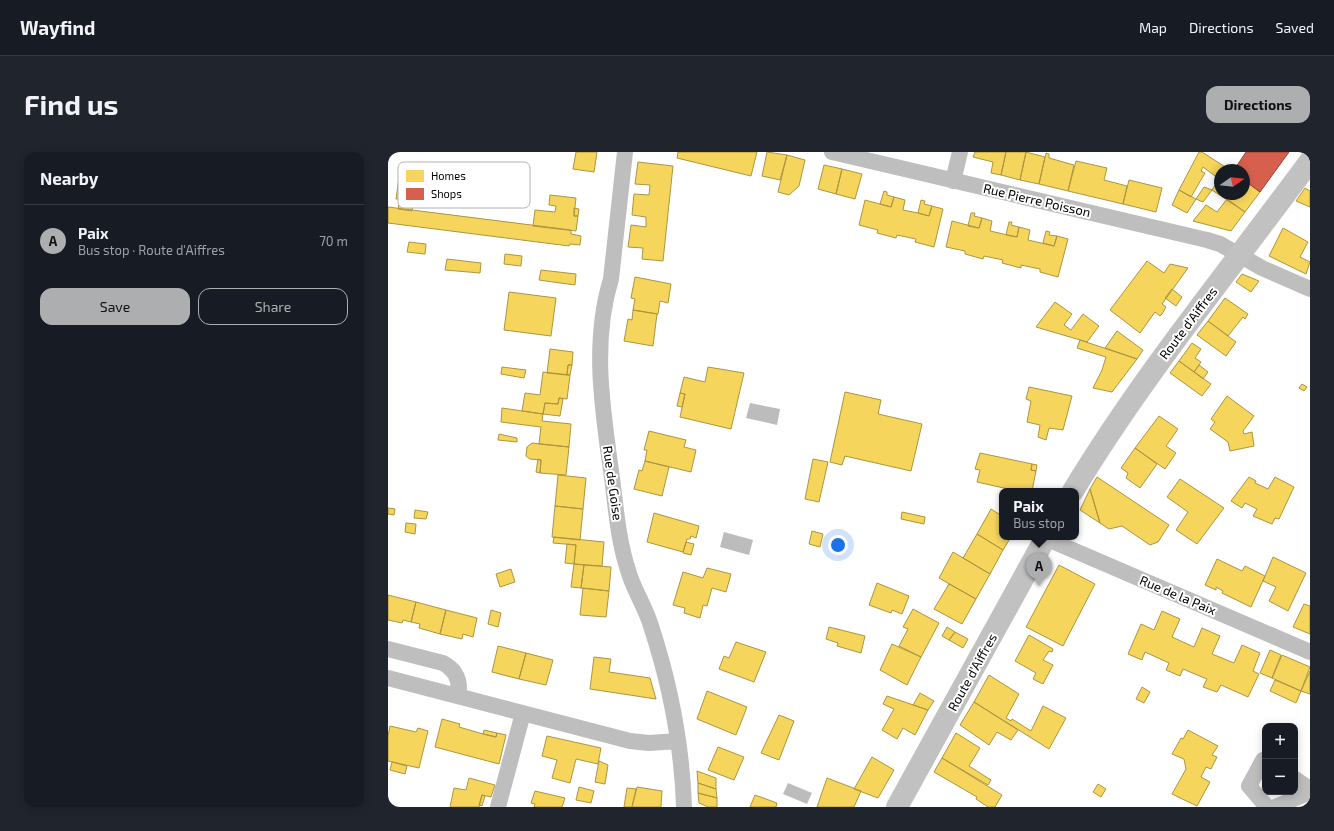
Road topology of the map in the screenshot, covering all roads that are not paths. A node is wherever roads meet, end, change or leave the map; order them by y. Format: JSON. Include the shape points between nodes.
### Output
{"nodes":[{"id":1,"x":625,"y":152,"type":"edge"},
{"id":2,"x":832,"y":152,"type":"edge"},
{"id":3,"x":960,"y":152,"type":"edge"},
{"id":4,"x":1310,"y":161,"type":"edge"},
{"id":5,"x":953,"y":181,"type":"junction"},
{"id":6,"x":1239,"y":255,"type":"junction"},
{"id":7,"x":1310,"y":289,"type":"edge"},
{"id":8,"x":1075,"y":488,"type":"edge"},
{"id":9,"x":1044,"y":540,"type":"edge"},
{"id":10,"x":1050,"y":540,"type":"edge"},
{"id":11,"x":388,"y":649,"type":"edge"},
{"id":12,"x":1310,"y":652,"type":"edge"},
{"id":13,"x":388,"y":678,"type":"edge"},
{"id":14,"x":458,"y":696,"type":"junction"},
{"id":15,"x":523,"y":713,"type":"junction"},
{"id":16,"x":678,"y":742,"type":"junction"},
{"id":17,"x":1262,"y":762,"type":"edge"},
{"id":18,"x":1298,"y":781,"type":"edge"},
{"id":19,"x":1310,"y":789,"type":"edge"},
{"id":20,"x":1310,"y":792,"type":"edge"},
{"id":21,"x":498,"y":807,"type":"edge"},
{"id":22,"x":684,"y":807,"type":"edge"},
{"id":23,"x":897,"y":807,"type":"edge"},
{"id":24,"x":1267,"y":807,"type":"edge"},
{"id":25,"x":1275,"y":807,"type":"edge"}],
"edges":[{"from":1,"to":16,"type":"street","name":"Rue de Goise","via":[[610,279],[600,324],[599,356],[604,419],[621,545],[628,571],[651,625],[671,699]]},
{"from":2,"to":5,"type":"street","name":"Rue Pierre Poisson"},
{"from":3,"to":5,"type":"street"},
{"from":4,"to":6,"type":"main road","name":"Route d'Aiffres"},
{"from":5,"to":6,"type":"street","name":"Rue Pierre Poisson","via":[[1207,240]]},
{"from":6,"to":7,"type":"street","name":"Rue Pierre Poisson"},
{"from":6,"to":8,"type":"main road","name":"Route d'Aiffres","via":[[1138,390]]},
{"from":9,"to":23,"type":"main road","name":"Route d'Aiffres"},
{"from":10,"to":12,"type":"street","name":"Rue de la Paix"},
{"from":11,"to":14,"type":"street","via":[[450,667],[455,672],[460,687]]},
{"from":13,"to":14,"type":"street"},
{"from":14,"to":15,"type":"street"},
{"from":15,"to":16,"type":"street","via":[[630,741]]},
{"from":15,"to":21,"type":"street"},
{"from":16,"to":22,"type":"street","name":"Rue de Goise"},
{"from":17,"to":24,"type":"street","via":[[1249,786]]},
{"from":18,"to":19,"type":"street"},
{"from":20,"to":25,"type":"street"}]}
